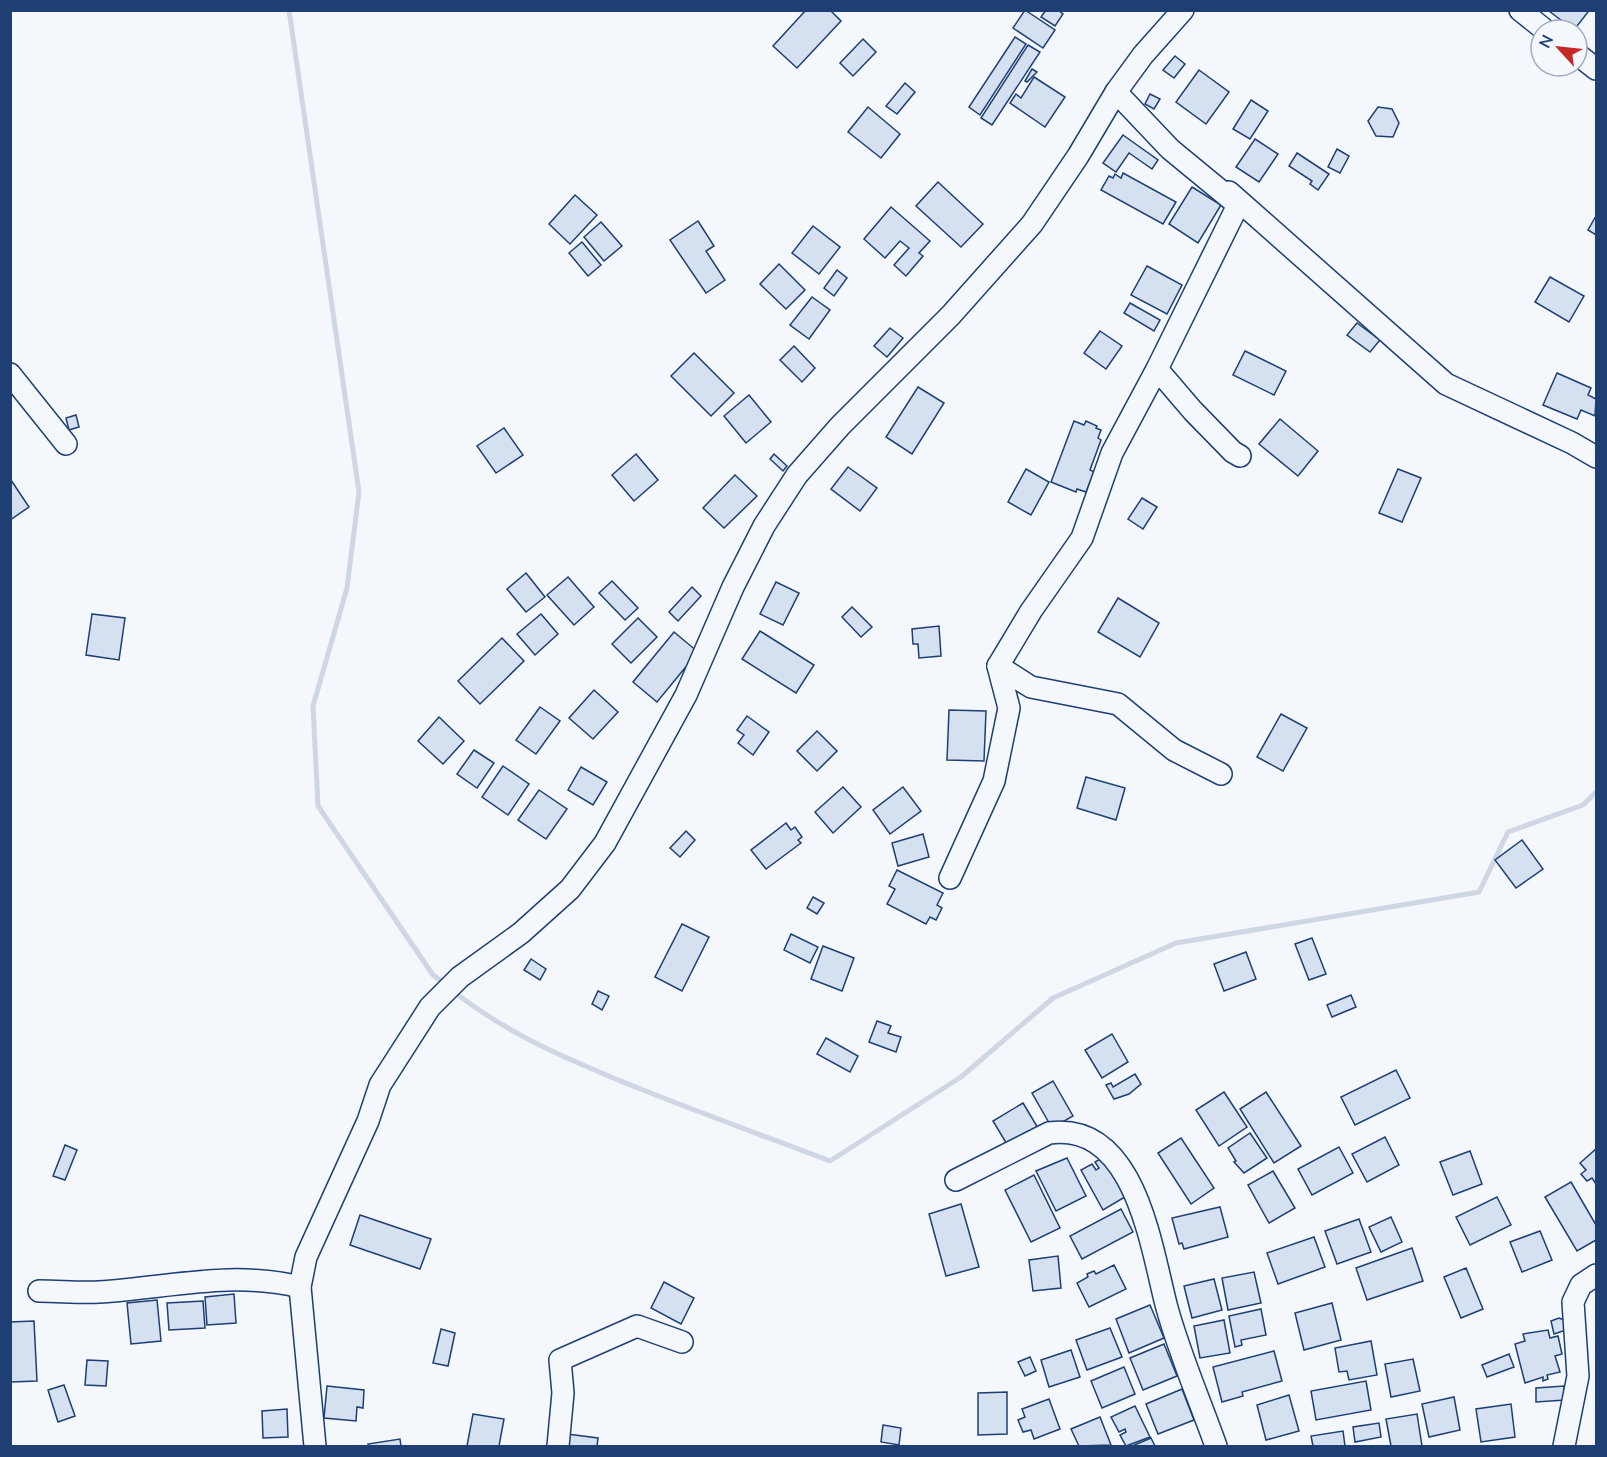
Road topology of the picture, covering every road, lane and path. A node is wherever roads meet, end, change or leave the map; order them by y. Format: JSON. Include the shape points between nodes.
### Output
{"nodes":[{"id":1,"x":1183,"y":10,"type":"edge"},
{"id":2,"x":1116,"y":92,"type":"junction"},
{"id":3,"x":1157,"y":369,"type":"junction"},
{"id":4,"x":10,"y":374,"type":"edge"},
{"id":5,"x":66,"y":444,"type":"dead end"},
{"id":6,"x":1240,"y":456,"type":"dead end"},
{"id":7,"x":1596,"y":457,"type":"edge"},
{"id":8,"x":998,"y":666,"type":"junction"},
{"id":9,"x":1221,"y":774,"type":"dead end"},
{"id":10,"x":950,"y":879,"type":"dead end"},
{"id":11,"x":956,"y":1180,"type":"dead end"},
{"id":12,"x":1596,"y":1275,"type":"edge"},
{"id":13,"x":300,"y":1287,"type":"junction"},
{"id":14,"x":39,"y":1291,"type":"dead end"},
{"id":15,"x":682,"y":1342,"type":"dead end"},
{"id":16,"x":315,"y":1446,"type":"edge"},
{"id":17,"x":558,"y":1446,"type":"edge"},
{"id":18,"x":1216,"y":1446,"type":"edge"},
{"id":19,"x":1564,"y":1446,"type":"edge"}],
"edges":[{"from":1,"to":2,"type":"street"},
{"from":2,"to":3,"type":"street","via":[[1170,149],[1238,204]]},
{"from":2,"to":7,"type":"street","via":[[1446,384]]},
{"from":2,"to":13,"type":"street","via":[[1032,224],[951,315],[797,475],[759,536],[686,695],[605,843],[570,889],[521,933],[457,980],[430,1007],[380,1085],[368,1121],[306,1257]]},
{"from":3,"to":6,"type":"street"},
{"from":3,"to":8,"type":"street","via":[[1112,453],[1082,538]]},
{"from":4,"to":5,"type":"street"},
{"from":8,"to":9,"type":"street","via":[[1031,687],[1118,704],[1174,750]]},
{"from":8,"to":10,"type":"street","via":[[1009,708],[994,781]]},
{"from":11,"to":18,"type":"street","via":[[1049,1133],[1085,1135],[1111,1153],[1136,1196],[1153,1243],[1167,1309]]},
{"from":12,"to":19,"type":"street","via":[[1581,1285],[1573,1302],[1578,1376]]},
{"from":13,"to":14,"type":"street","via":[[274,1281],[220,1279],[98,1292]]},
{"from":13,"to":16,"type":"street"},
{"from":15,"to":17,"type":"street","via":[[637,1326],[560,1360],[563,1393]]}]}
